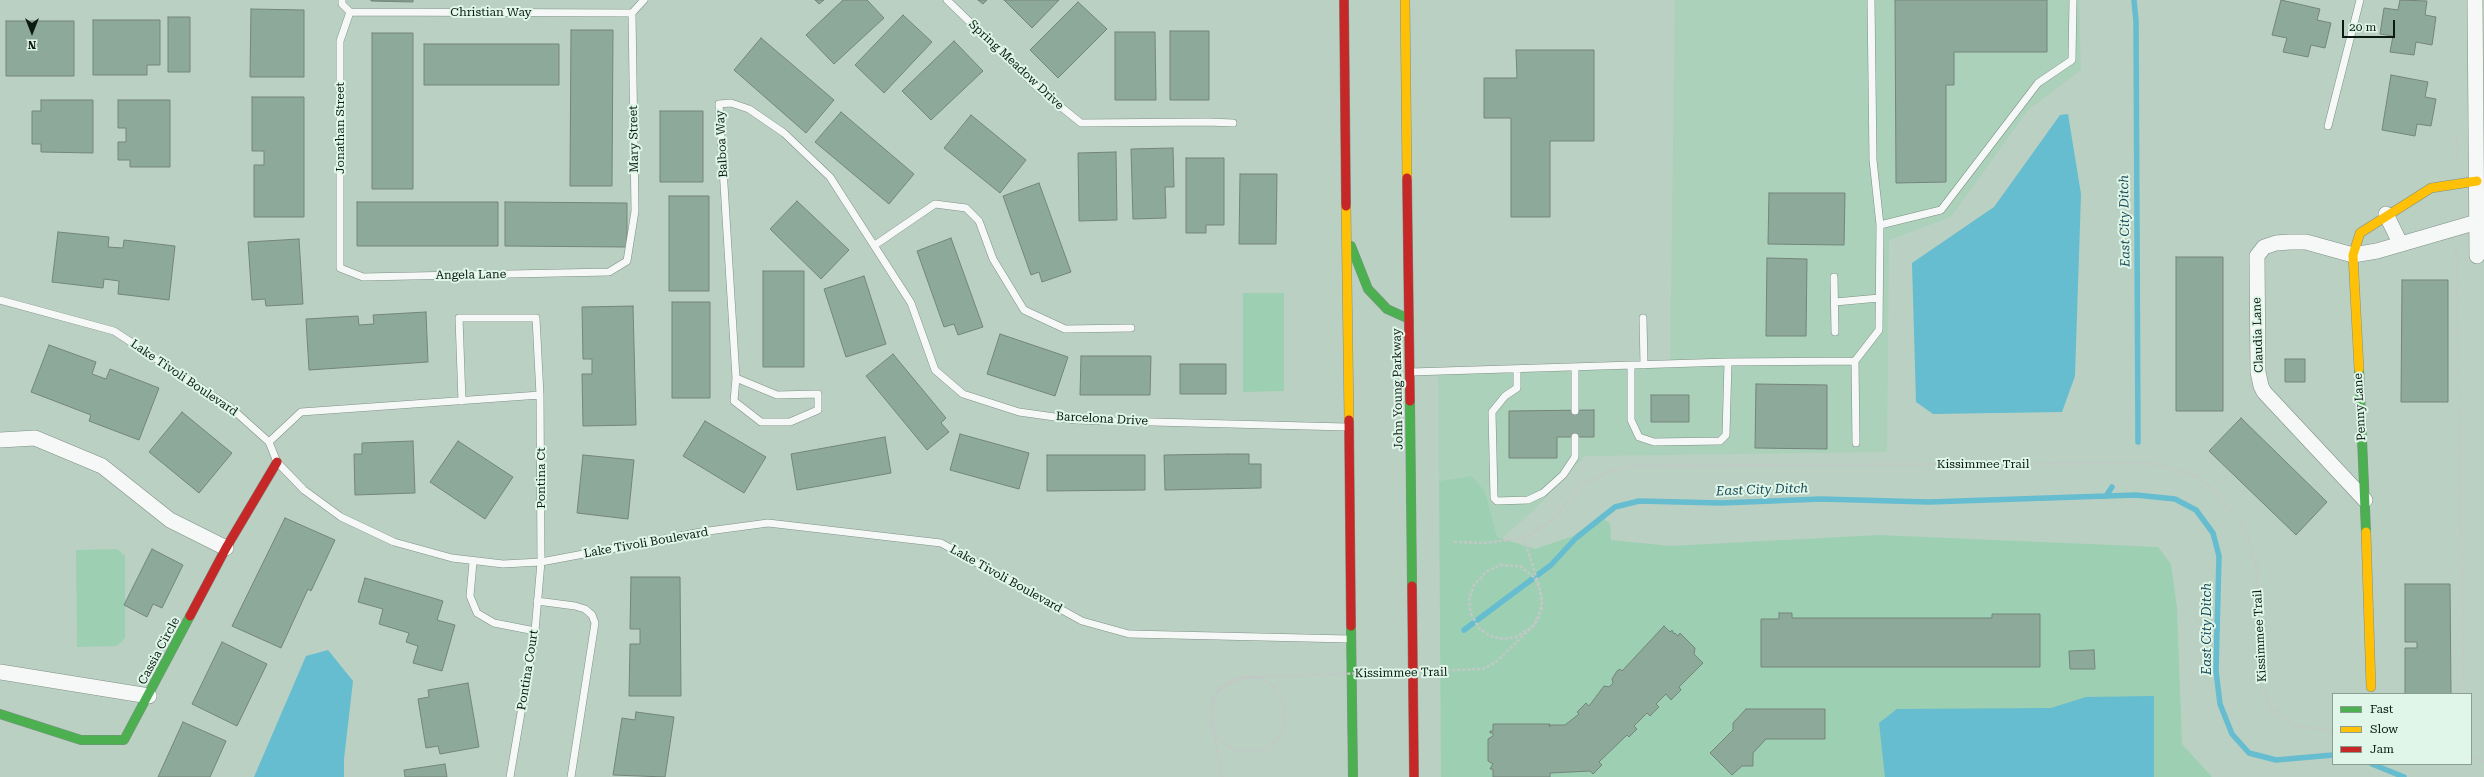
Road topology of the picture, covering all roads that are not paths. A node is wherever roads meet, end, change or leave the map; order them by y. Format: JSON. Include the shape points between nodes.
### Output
{"nodes":[{"id":1,"x":342,"y":0,"type":"edge"},
{"id":2,"x":644,"y":0,"type":"edge"},
{"id":3,"x":947,"y":0,"type":"edge"},
{"id":4,"x":1344,"y":0,"type":"edge"},
{"id":5,"x":1405,"y":0,"type":"edge"},
{"id":6,"x":1872,"y":0,"type":"edge"},
{"id":7,"x":2073,"y":0,"type":"edge"},
{"id":8,"x":2360,"y":0,"type":"edge"},
{"id":9,"x":2475,"y":0,"type":"edge"},
{"id":10,"x":350,"y":12,"type":"junction"},
{"id":11,"x":632,"y":13,"type":"junction"},
{"id":12,"x":1233,"y":123,"type":"dead end"},
{"id":13,"x":2328,"y":126,"type":"dead end"},
{"id":14,"x":2477,"y":181,"type":"junction"},
{"id":15,"x":2386,"y":214,"type":"junction"},
{"id":16,"x":2477,"y":222,"type":"junction"},
{"id":17,"x":1880,"y":225,"type":"junction"},
{"id":18,"x":1346,"y":234,"type":"junction"},
{"id":19,"x":2400,"y":243,"type":"junction"},
{"id":20,"x":875,"y":245,"type":"junction"},
{"id":21,"x":2353,"y":255,"type":"junction"},
{"id":22,"x":2480,"y":256,"type":"edge"},
{"id":23,"x":340,"y":261,"type":"joint"},
{"id":24,"x":609,"y":272,"type":"joint"},
{"id":25,"x":1834,"y":277,"type":"dead end"},
{"id":26,"x":1879,"y":298,"type":"junction"},
{"id":27,"x":0,"y":300,"type":"edge"},
{"id":28,"x":1835,"y":302,"type":"junction"},
{"id":29,"x":1643,"y":318,"type":"dead end"},
{"id":30,"x":1409,"y":319,"type":"junction"},
{"id":31,"x":1131,"y":328,"type":"dead end"},
{"id":32,"x":1835,"y":332,"type":"dead end"},
{"id":33,"x":1855,"y":361,"type":"junction"},
{"id":34,"x":1728,"y":362,"type":"junction"},
{"id":35,"x":1644,"y":365,"type":"junction"},
{"id":36,"x":1631,"y":366,"type":"junction"},
{"id":37,"x":1575,"y":367,"type":"junction"},
{"id":38,"x":1517,"y":370,"type":"junction"},
{"id":39,"x":1410,"y":372,"type":"junction"},
{"id":40,"x":736,"y":378,"type":"junction"},
{"id":41,"x":540,"y":395,"type":"junction"},
{"id":42,"x":462,"y":401,"type":"junction"},
{"id":43,"x":1575,"y":411,"type":"dead end"},
{"id":44,"x":1348,"y":427,"type":"junction"},
{"id":45,"x":1575,"y":437,"type":"dead end"},
{"id":46,"x":0,"y":440,"type":"edge"},
{"id":47,"x":269,"y":442,"type":"junction"},
{"id":48,"x":1856,"y":443,"type":"dead end"},
{"id":49,"x":277,"y":462,"type":"junction"},
{"id":50,"x":2365,"y":500,"type":"junction"},
{"id":51,"x":226,"y":548,"type":"junction"},
{"id":52,"x":473,"y":562,"type":"junction"},
{"id":53,"x":541,"y":562,"type":"junction"},
{"id":54,"x":537,"y":600,"type":"junction"},
{"id":55,"x":535,"y":630,"type":"junction"},
{"id":56,"x":1352,"y":639,"type":"junction"},
{"id":57,"x":0,"y":672,"type":"edge"},
{"id":58,"x":2371,"y":687,"type":"dead end"},
{"id":59,"x":149,"y":696,"type":"junction"},
{"id":60,"x":0,"y":714,"type":"edge"},
{"id":61,"x":510,"y":777,"type":"edge"},
{"id":62,"x":572,"y":777,"type":"edge"},
{"id":63,"x":1353,"y":777,"type":"edge"},
{"id":64,"x":1414,"y":777,"type":"edge"}],
"edges":[{"from":1,"to":10,"type":"lane","via":[[342,4]]},
{"from":2,"to":11,"type":"lane"},
{"from":3,"to":12,"type":"lane","name":"Spring Meadow Drive","via":[[1040,90],[1081,123]]},
{"from":4,"to":18,"type":"main road"},
{"from":5,"to":30,"type":"main road","name":"John Young Parkway"},
{"from":6,"to":17,"type":"lane","via":[[1873,160]]},
{"from":7,"to":17,"type":"lane","via":[[2072,60],[2038,83],[1941,210]]},
{"from":8,"to":13,"type":"lane"},
{"from":9,"to":14,"type":"street"},
{"from":10,"to":11,"type":"lane","name":"Christian Way"},
{"from":10,"to":23,"type":"lane","name":"Jonathan Street","via":[[340,41]]},
{"from":11,"to":24,"type":"lane","name":"Mary Street","via":[[635,211],[627,261]]},
{"from":14,"to":15,"type":"main road","via":[[2431,188]]},
{"from":14,"to":16,"type":"street"},
{"from":15,"to":19,"type":"street"},
{"from":15,"to":21,"type":"main road","via":[[2360,233]]},
{"from":16,"to":19,"type":"street"},
{"from":16,"to":22,"type":"street"},
{"from":17,"to":26,"type":"lane"},
{"from":18,"to":30,"type":"main road","via":[[1368,288],[1387,309]]},
{"from":18,"to":44,"type":"main road"},
{"from":19,"to":21,"type":"street","via":[[2377,251]]},
{"from":20,"to":31,"type":"lane","via":[[935,204],[966,208],[979,220],[993,259],[1024,310],[1065,329]]},
{"from":20,"to":40,"type":"lane","name":"Balboa Way","via":[[830,177],[784,133],[749,109],[731,102],[720,104]]},
{"from":20,"to":44,"type":"lane","name":"Barcelona Drive","via":[[911,303],[935,370],[962,394],[1019,412],[1076,420]]},
{"from":21,"to":50,"type":"main road","name":"Penny Lane"},
{"from":21,"to":50,"type":"street","name":"Claudia Lane","via":[[2306,242],[2276,243],[2264,247],[2257,256],[2258,372],[2264,392]]},
{"from":23,"to":24,"type":"lane","name":"Angela Lane","via":[[340,268],[363,277]]},
{"from":25,"to":28,"type":"lane"},
{"from":26,"to":28,"type":"lane"},
{"from":26,"to":33,"type":"lane","via":[[1879,330]]},
{"from":27,"to":47,"type":"lane","name":"Lake Tivoli Boulevard","via":[[114,331],[230,407]]},
{"from":28,"to":32,"type":"lane"},
{"from":29,"to":35,"type":"lane"},
{"from":30,"to":39,"type":"main road","name":"John Young Parkway"},
{"from":33,"to":34,"type":"lane"},
{"from":33,"to":48,"type":"lane"},
{"from":34,"to":35,"type":"lane"},
{"from":34,"to":36,"type":"lane","via":[[1726,434],[1720,441],[1654,442],[1639,437],[1631,420]]},
{"from":35,"to":36,"type":"lane"},
{"from":36,"to":37,"type":"lane"},
{"from":37,"to":38,"type":"lane"},
{"from":37,"to":43,"type":"lane"},
{"from":38,"to":39,"type":"lane"},
{"from":38,"to":45,"type":"lane","via":[[1517,388],[1505,396],[1492,412],[1494,498],[1497,501],[1528,500],[1543,493],[1563,475],[1575,457]]},
{"from":39,"to":64,"type":"main road","name":"John Young Parkway"},
{"from":40,"to":40,"type":"lane","via":[[734,401],[761,422],[790,422],[818,410],[818,394],[777,395]]},
{"from":41,"to":42,"type":"lane"},
{"from":41,"to":42,"type":"lane","name":"Pontina Ct","via":[[536,318],[459,318]]},
{"from":41,"to":53,"type":"lane","name":"Pontina Ct"},
{"from":42,"to":47,"type":"lane","via":[[301,412]]},
{"from":44,"to":56,"type":"main road"},
{"from":46,"to":51,"type":"street","via":[[35,438],[102,466],[170,520]]},
{"from":47,"to":49,"type":"lane","name":"Lake Tivoli Boulevard"},
{"from":49,"to":51,"type":"main road","name":"Cassia Circle"},
{"from":49,"to":52,"type":"lane","name":"Lake Tivoli Boulevard","via":[[304,490],[341,517],[394,542]]},
{"from":50,"to":58,"type":"main road","name":"Penny Lane"},
{"from":51,"to":59,"type":"main road","name":"Cassia Circle"},
{"from":52,"to":53,"type":"lane","name":"Lake Tivoli Boulevard"},
{"from":52,"to":55,"type":"lane","via":[[470,596],[477,613],[494,623]]},
{"from":53,"to":54,"type":"lane","name":"Pontina Court"},
{"from":53,"to":56,"type":"lane","name":"Lake Tivoli Boulevard","via":[[701,532],[768,523],[941,543],[1082,621],[1129,634]]},
{"from":54,"to":55,"type":"lane","name":"Pontina Court"},
{"from":54,"to":62,"type":"lane","via":[[585,609],[592,615],[595,623]]},
{"from":55,"to":61,"type":"lane","name":"Pontina Court"},
{"from":56,"to":63,"type":"main road"},
{"from":57,"to":59,"type":"street"},
{"from":59,"to":60,"type":"main road","name":"Cassia Circle","via":[[124,740],[81,740]]}]}
